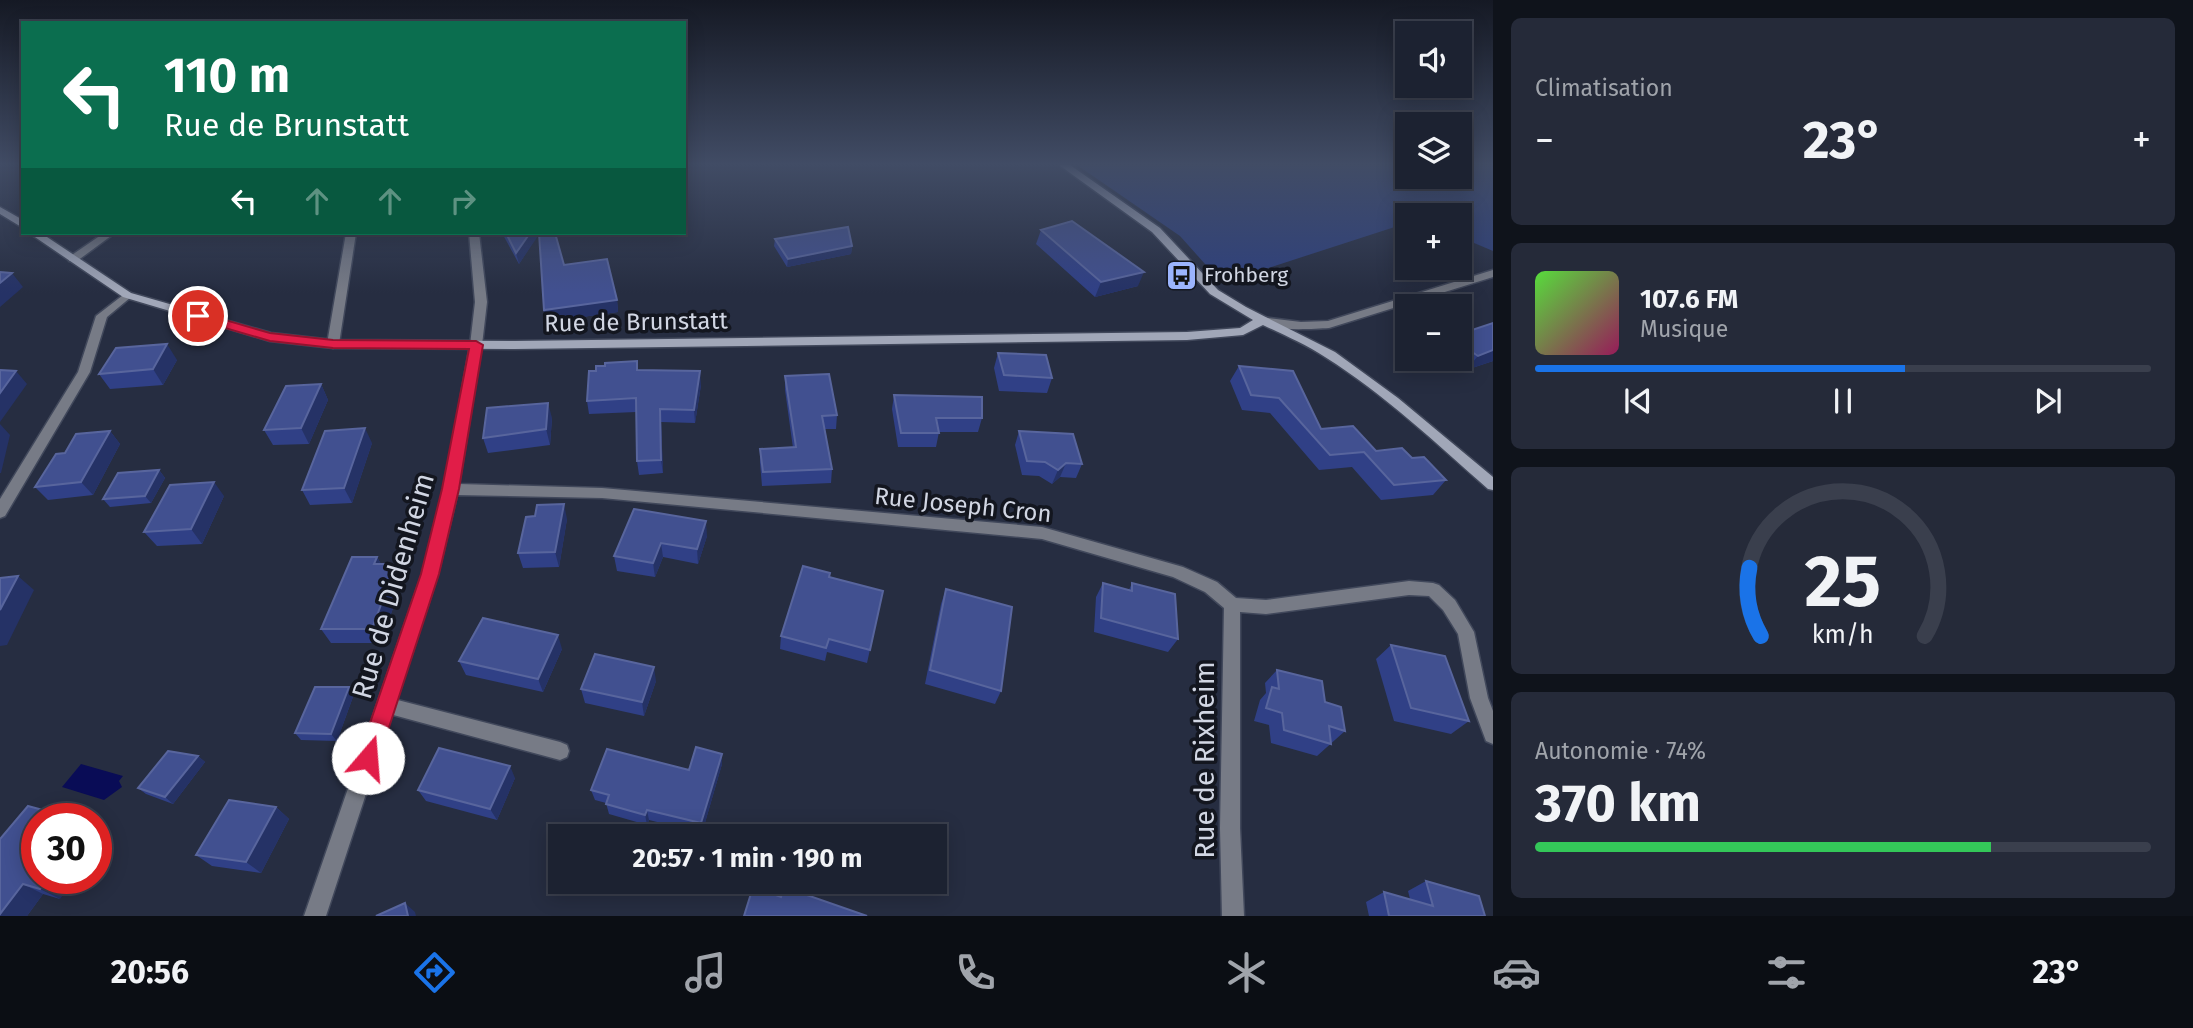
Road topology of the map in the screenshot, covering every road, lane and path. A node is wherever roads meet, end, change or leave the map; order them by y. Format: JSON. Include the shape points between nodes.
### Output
{"nodes":[{"id":1,"x":1125,"y":208,"type":"edge"},
{"id":2,"x":0,"y":210,"type":"edge"},
{"id":3,"x":21,"y":224,"type":"edge"},
{"id":4,"x":37,"y":235,"type":"edge"},
{"id":5,"x":108,"y":235,"type":"edge"},
{"id":6,"x":351,"y":235,"type":"edge"},
{"id":7,"x":474,"y":235,"type":"edge"},
{"id":8,"x":73,"y":259,"type":"junction"},
{"id":9,"x":1493,"y":273,"type":"edge"},
{"id":10,"x":127,"y":295,"type":"junction"},
{"id":11,"x":1261,"y":321,"type":"junction"},
{"id":12,"x":333,"y":344,"type":"junction"},
{"id":13,"x":476,"y":345,"type":"junction"},
{"id":14,"x":1493,"y":485,"type":"edge"},
{"id":15,"x":451,"y":489,"type":"junction"},
{"id":16,"x":0,"y":512,"type":"edge"},
{"id":17,"x":1232,"y":604,"type":"junction"},
{"id":18,"x":386,"y":705,"type":"junction"},
{"id":19,"x":1493,"y":735,"type":"edge"},
{"id":20,"x":560,"y":751,"type":"dead end"},
{"id":21,"x":315,"y":916,"type":"edge"},
{"id":22,"x":1233,"y":916,"type":"edge"}],
"edges":[{"from":1,"to":11,"type":"main road","via":[[1156,230],[1210,289]]},
{"from":2,"to":3,"type":"main road"},
{"from":4,"to":8,"type":"main road","name":"Rue de Brunstatt"},
{"from":5,"to":8,"type":"street"},
{"from":6,"to":12,"type":"street"},
{"from":7,"to":13,"type":"street","name":"Rue de Didenheim","via":[[481,302]]},
{"from":8,"to":10,"type":"main road","name":"Rue de Brunstatt"},
{"from":9,"to":11,"type":"street","via":[[1329,324]]},
{"from":10,"to":12,"type":"main road","name":"Rue de Brunstatt","via":[[270,337]]},
{"from":10,"to":16,"type":"street","via":[[102,316],[84,372]]},
{"from":11,"to":13,"type":"main road","name":"Rue de Brunstatt","via":[[1243,331],[1187,336]]},
{"from":11,"to":14,"type":"main road","via":[[1332,356]]},
{"from":12,"to":13,"type":"main road","name":"Rue de Brunstatt"},
{"from":13,"to":15,"type":"street","name":"Rue de Didenheim"},
{"from":15,"to":17,"type":"street","name":"Rue Joseph Cron","via":[[602,493],[1042,533],[1177,572],[1211,587]]},
{"from":15,"to":18,"type":"street","name":"Rue de Didenheim","via":[[430,574]]},
{"from":17,"to":19,"type":"street","via":[[1266,607],[1409,588],[1433,590],[1466,632],[1479,698]]},
{"from":17,"to":22,"type":"street","name":"Rue de Rixheim"},
{"from":18,"to":20,"type":"street"},
{"from":18,"to":21,"type":"street","name":"Rue de Didenheim"}]}
